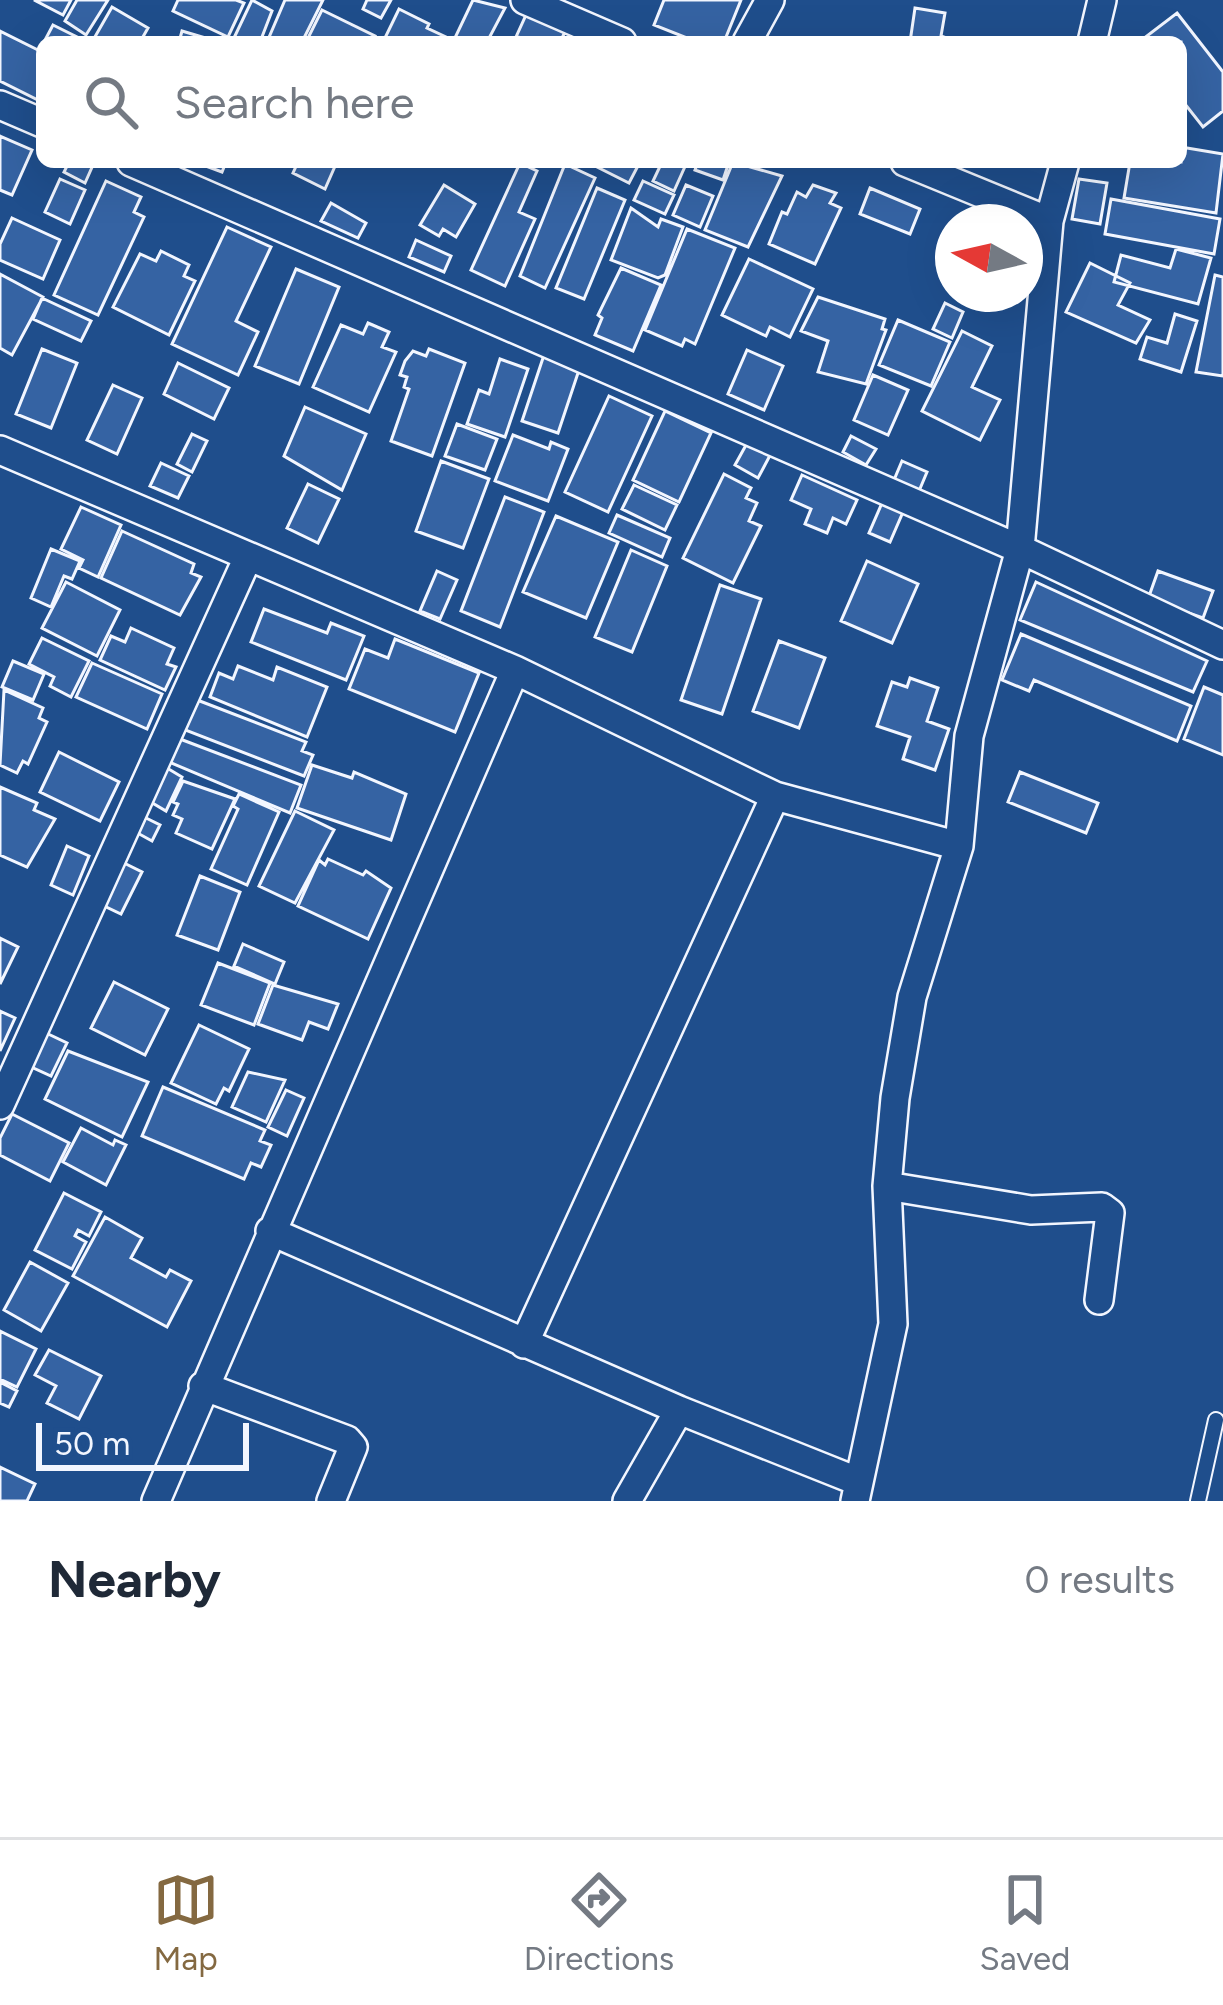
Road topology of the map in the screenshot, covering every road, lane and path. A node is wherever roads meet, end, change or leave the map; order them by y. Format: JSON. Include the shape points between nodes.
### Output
{"nodes":[{"id":1,"x":525,"y":0,"type":"edge"},
{"id":2,"x":601,"y":0,"type":"edge"},
{"id":3,"x":770,"y":0,"type":"edge"},
{"id":4,"x":1102,"y":0,"type":"edge"},
{"id":5,"x":590,"y":28,"type":"junction"},
{"id":6,"x":608,"y":36,"type":"edge"},
{"id":7,"x":750,"y":36,"type":"edge"},
{"id":8,"x":1093,"y":36,"type":"edge"},
{"id":9,"x":0,"y":105,"type":"edge"},
{"id":10,"x":36,"y":120,"type":"edge"},
{"id":11,"x":145,"y":168,"type":"edge"},
{"id":12,"x":920,"y":168,"type":"edge"},
{"id":13,"x":1063,"y":168,"type":"edge"},
{"id":14,"x":1049,"y":221,"type":"junction"},
{"id":15,"x":0,"y":450,"type":"edge"},
{"id":16,"x":1020,"y":550,"type":"junction"},
{"id":17,"x":248,"y":557,"type":"junction"},
{"id":18,"x":1223,"y":645,"type":"edge"},
{"id":19,"x":515,"y":670,"type":"junction"},
{"id":20,"x":775,"y":796,"type":"junction"},
{"id":21,"x":959,"y":846,"type":"junction"},
{"id":22,"x":2,"y":1099,"type":"edge"},
{"id":23,"x":887,"y":1186,"type":"junction"},
{"id":24,"x":270,"y":1231,"type":"junction"},
{"id":25,"x":1099,"y":1300,"type":"dead end"},
{"id":26,"x":524,"y":1344,"type":"junction"},
{"id":27,"x":203,"y":1386,"type":"junction"},
{"id":28,"x":679,"y":1410,"type":"junction"},
{"id":29,"x":1216,"y":1420,"type":"dead end"},
{"id":30,"x":856,"y":1491,"type":"edge"},
{"id":31,"x":156,"y":1501,"type":"edge"},
{"id":32,"x":331,"y":1501,"type":"edge"},
{"id":33,"x":627,"y":1501,"type":"edge"},
{"id":34,"x":1198,"y":1501,"type":"edge"}],
"edges":[{"from":1,"to":5,"type":"street"},
{"from":2,"to":5,"type":"street"},
{"from":3,"to":7,"type":"street"},
{"from":4,"to":8,"type":"street"},
{"from":5,"to":6,"type":"street"},
{"from":9,"to":10,"type":"street"},
{"from":11,"to":16,"type":"street"},
{"from":12,"to":14,"type":"street"},
{"from":13,"to":14,"type":"street"},
{"from":14,"to":16,"type":"street"},
{"from":15,"to":17,"type":"street"},
{"from":16,"to":18,"type":"street"},
{"from":16,"to":21,"type":"street","via":[[969,736]]},
{"from":17,"to":19,"type":"street"},
{"from":17,"to":22,"type":"street"},
{"from":19,"to":20,"type":"street"},
{"from":19,"to":24,"type":"street"},
{"from":20,"to":21,"type":"street"},
{"from":20,"to":26,"type":"street"},
{"from":21,"to":23,"type":"street","via":[[912,997]]},
{"from":23,"to":25,"type":"street","via":[[1031,1210],[1102,1207],[1110,1213]]},
{"from":23,"to":30,"type":"street","via":[[893,1324]]},
{"from":24,"to":26,"type":"street"},
{"from":24,"to":27,"type":"street"},
{"from":26,"to":28,"type":"street"},
{"from":27,"to":31,"type":"street"},
{"from":27,"to":32,"type":"street","via":[[347,1440],[351,1457]]},
{"from":28,"to":30,"type":"street"},
{"from":28,"to":33,"type":"street"},
{"from":29,"to":34,"type":"lane"}]}
